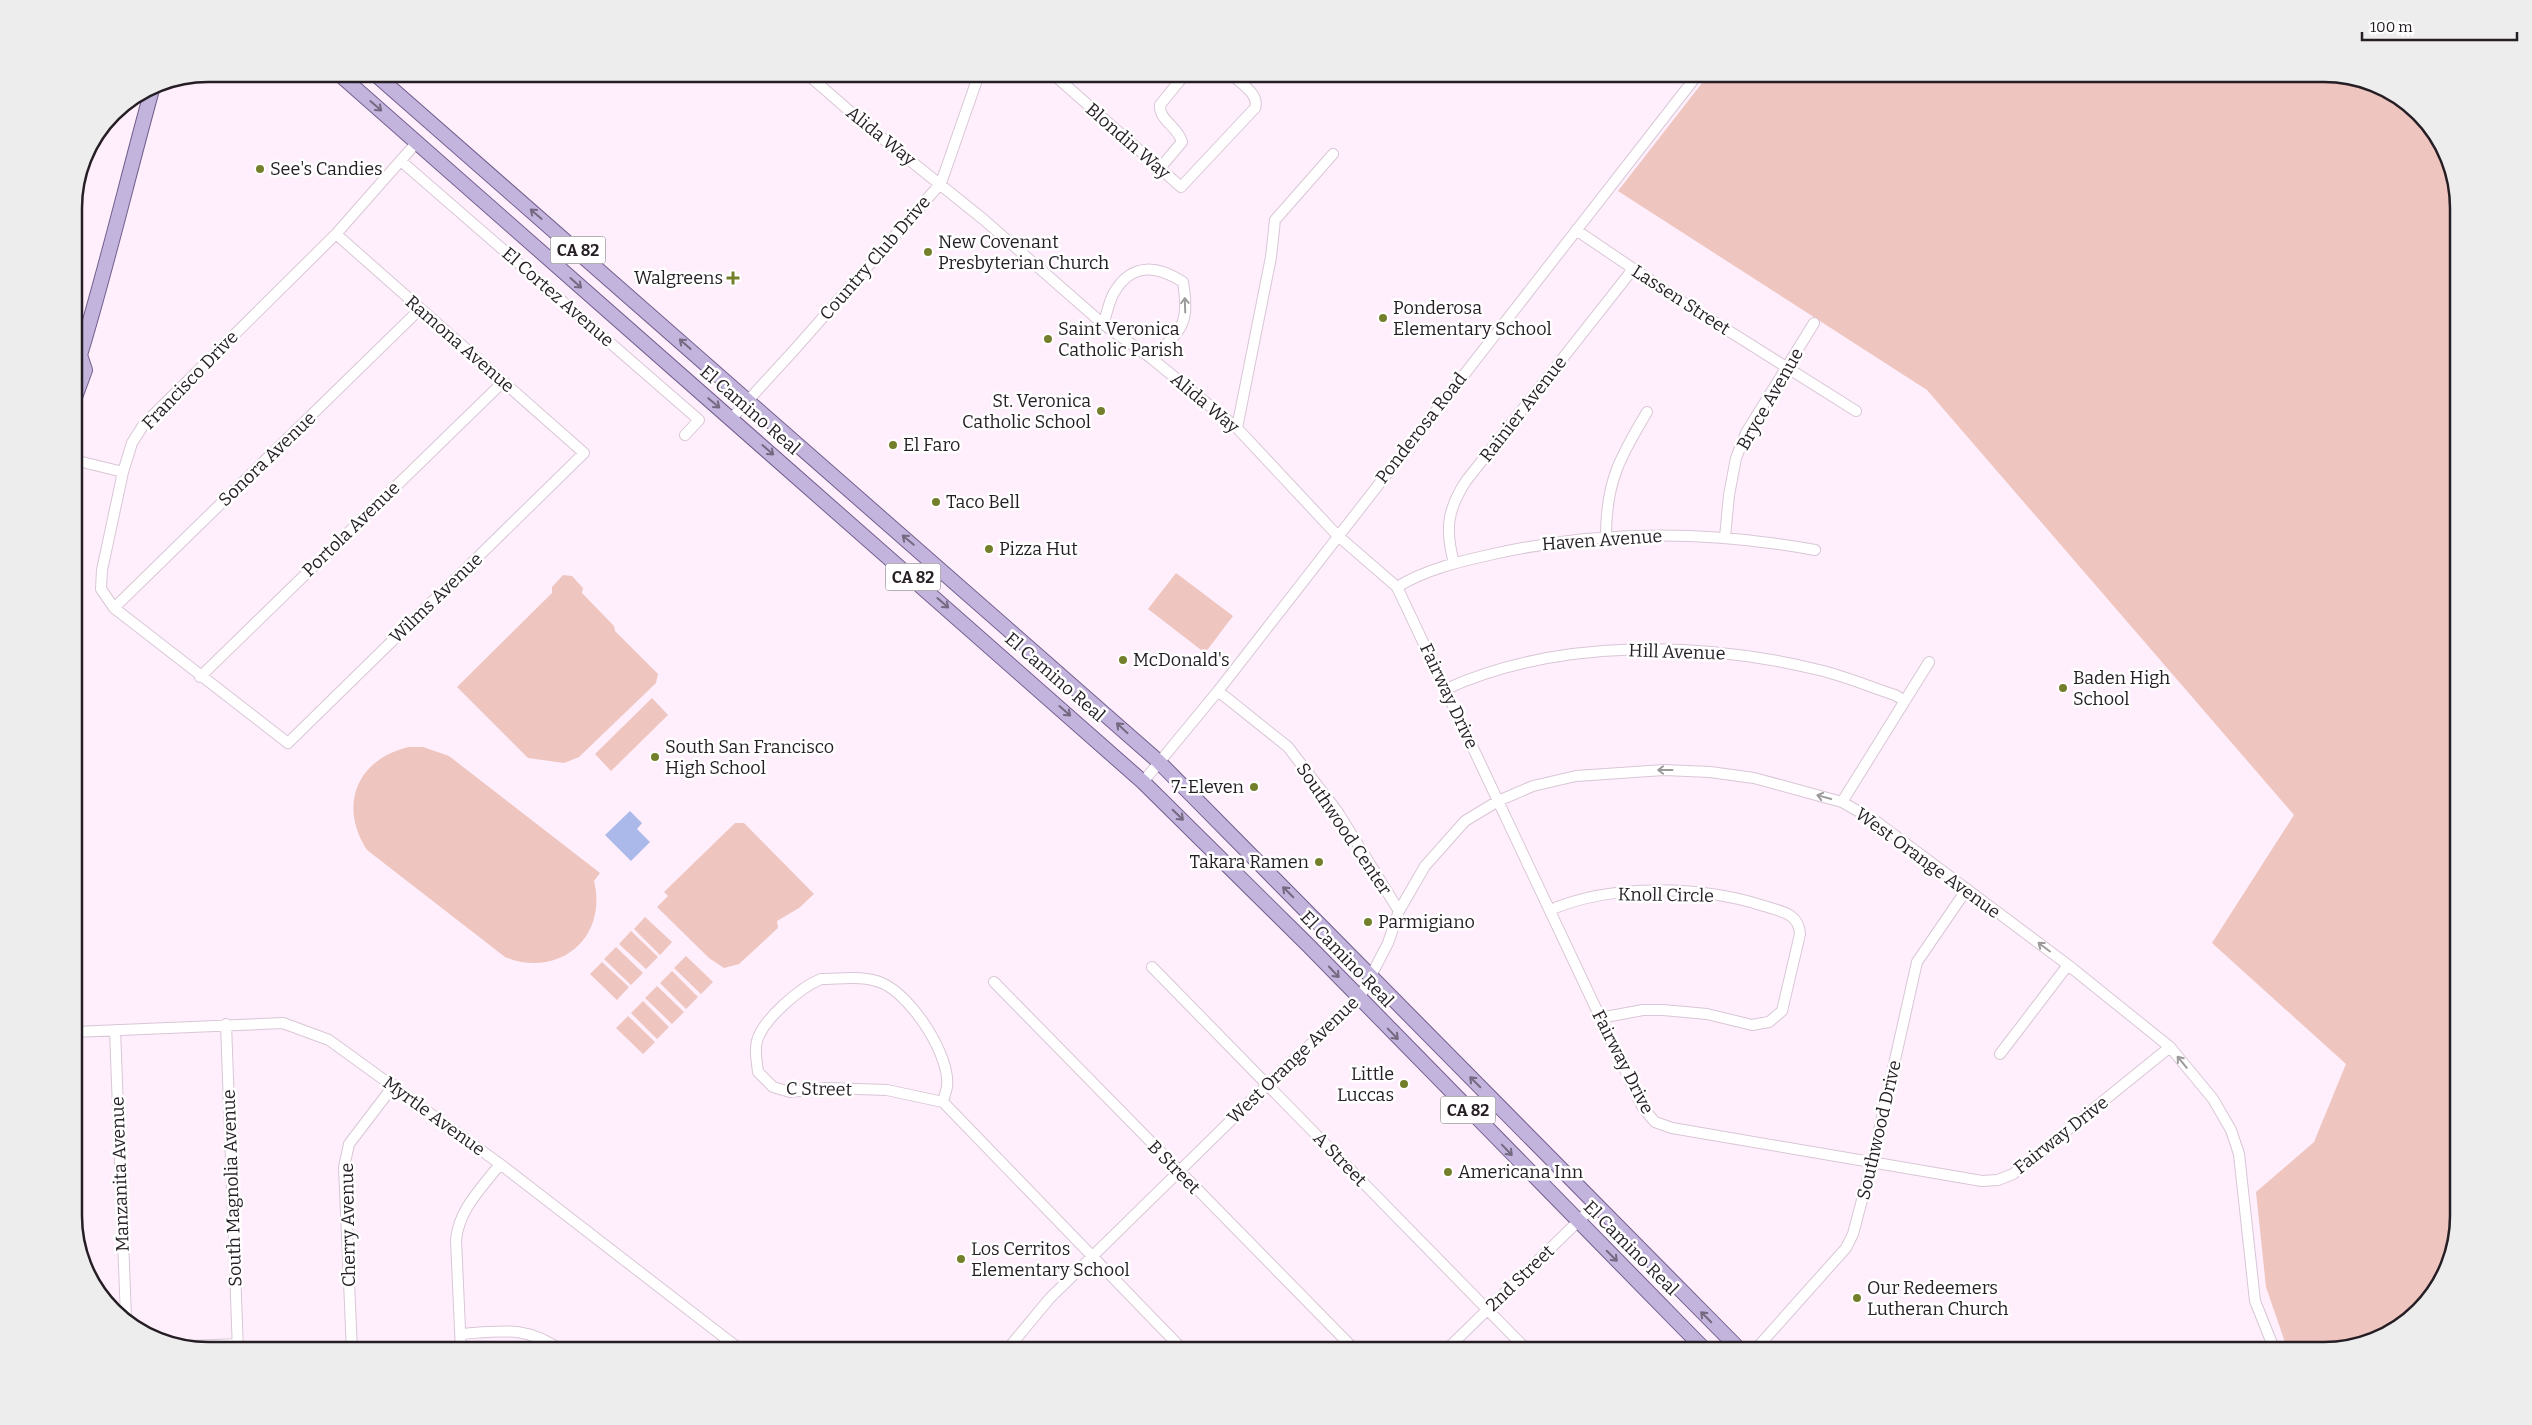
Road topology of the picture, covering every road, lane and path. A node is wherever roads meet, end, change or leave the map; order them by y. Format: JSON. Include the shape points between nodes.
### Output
{"nodes":[{"id":1,"x":349,"y":83,"type":"edge"},
{"id":2,"x":385,"y":83,"type":"edge"},
{"id":3,"x":818,"y":83,"type":"edge"},
{"id":4,"x":976,"y":83,"type":"edge"},
{"id":5,"x":1063,"y":83,"type":"edge"},
{"id":6,"x":1177,"y":83,"type":"edge"},
{"id":7,"x":1241,"y":83,"type":"edge"},
{"id":8,"x":1691,"y":83,"type":"edge"},
{"id":9,"x":150,"y":97,"type":"edge"},
{"id":10,"x":417,"y":142,"type":"junction"},
{"id":11,"x":1333,"y":154,"type":"dead end"},
{"id":12,"x":401,"y":161,"type":"junction"},
{"id":13,"x":1160,"y":168,"type":"junction"},
{"id":14,"x":941,"y":183,"type":"junction"},
{"id":15,"x":1576,"y":230,"type":"junction"},
{"id":16,"x":336,"y":234,"type":"junction"},
{"id":17,"x":1633,"y":269,"type":"junction"},
{"id":18,"x":420,"y":309,"type":"junction"},
{"id":19,"x":1814,"y":323,"type":"dead end"},
{"id":20,"x":1103,"y":324,"type":"junction"},
{"id":21,"x":83,"y":340,"type":"edge"},
{"id":22,"x":1151,"y":358,"type":"junction"},
{"id":23,"x":1786,"y":368,"type":"junction"},
{"id":24,"x":503,"y":382,"type":"junction"},
{"id":25,"x":748,"y":400,"type":"junction"},
{"id":26,"x":1856,"y":411,"type":"dead end"},
{"id":27,"x":1648,"y":412,"type":"dead end"},
{"id":28,"x":732,"y":418,"type":"junction"},
{"id":29,"x":1237,"y":428,"type":"junction"},
{"id":30,"x":685,"y":436,"type":"dead end"},
{"id":31,"x":584,"y":453,"type":"joint"},
{"id":32,"x":83,"y":462,"type":"edge"},
{"id":33,"x":123,"y":472,"type":"junction"},
{"id":34,"x":1338,"y":535,"type":"junction"},
{"id":35,"x":1606,"y":536,"type":"junction"},
{"id":36,"x":1725,"y":537,"type":"junction"},
{"id":37,"x":1814,"y":550,"type":"dead end"},
{"id":38,"x":1454,"y":563,"type":"junction"},
{"id":39,"x":1396,"y":587,"type":"junction"},
{"id":40,"x":114,"y":608,"type":"junction"},
{"id":41,"x":1929,"y":662,"type":"dead end"},
{"id":42,"x":200,"y":677,"type":"junction"},
{"id":43,"x":1446,"y":689,"type":"junction"},
{"id":44,"x":1218,"y":691,"type":"junction"},
{"id":45,"x":1905,"y":701,"type":"junction"},
{"id":46,"x":288,"y":743,"type":"joint"},
{"id":47,"x":1158,"y":761,"type":"junction"},
{"id":48,"x":1143,"y":782,"type":"junction"},
{"id":49,"x":1498,"y":801,"type":"junction"},
{"id":50,"x":1842,"y":802,"type":"junction"},
{"id":51,"x":1967,"y":889,"type":"junction"},
{"id":52,"x":1550,"y":910,"type":"junction"},
{"id":53,"x":1399,"y":911,"type":"junction"},
{"id":54,"x":2068,"y":966,"type":"junction"},
{"id":55,"x":1152,"y":967,"type":"dead end"},
{"id":56,"x":1372,"y":977,"type":"junction"},
{"id":57,"x":994,"y":982,"type":"dead end"},
{"id":58,"x":1359,"y":999,"type":"junction"},
{"id":59,"x":1600,"y":1018,"type":"junction"},
{"id":60,"x":226,"y":1024,"type":"junction"},
{"id":61,"x":114,"y":1030,"type":"junction"},
{"id":62,"x":83,"y":1032,"type":"edge"},
{"id":63,"x":2170,"y":1047,"type":"junction"},
{"id":64,"x":2000,"y":1054,"type":"dead end"},
{"id":65,"x":394,"y":1085,"type":"junction"},
{"id":66,"x":1267,"y":1085,"type":"junction"},
{"id":67,"x":943,"y":1102,"type":"junction"},
{"id":68,"x":1872,"y":1162,"type":"junction"},
{"id":69,"x":500,"y":1164,"type":"junction"},
{"id":70,"x":1178,"y":1171,"type":"junction"},
{"id":71,"x":1596,"y":1204,"type":"junction"},
{"id":72,"x":1578,"y":1222,"type":"junction"},
{"id":73,"x":1092,"y":1257,"type":"junction"},
{"id":74,"x":1487,"y":1310,"type":"junction"},
{"id":75,"x":126,"y":1312,"type":"edge"},
{"id":76,"x":460,"y":1334,"type":"junction"},
{"id":77,"x":238,"y":1342,"type":"edge"},
{"id":78,"x":352,"y":1342,"type":"edge"},
{"id":79,"x":460,"y":1342,"type":"edge"},
{"id":80,"x":548,"y":1342,"type":"edge"},
{"id":81,"x":730,"y":1342,"type":"edge"},
{"id":82,"x":1013,"y":1342,"type":"edge"},
{"id":83,"x":1175,"y":1342,"type":"edge"},
{"id":84,"x":1347,"y":1342,"type":"edge"},
{"id":85,"x":1454,"y":1342,"type":"edge"},
{"id":86,"x":1519,"y":1342,"type":"edge"},
{"id":87,"x":1697,"y":1342,"type":"edge"},
{"id":88,"x":1732,"y":1342,"type":"edge"},
{"id":89,"x":1762,"y":1342,"type":"edge"},
{"id":90,"x":2271,"y":1342,"type":"edge"}],
"edges":[{"from":1,"to":10,"type":"main road","name":"El Camino Real","number":"CA 82","one_way":true},
{"from":25,"to":2,"type":"main road","name":"El Camino Real","number":"CA 82","one_way":true},
{"from":3,"to":14,"type":"street","name":"Alida Way"},
{"from":4,"to":14,"type":"street","name":"Country Club Drive"},
{"from":5,"to":13,"type":"street","name":"Blondin Way"},
{"from":6,"to":13,"type":"street","via":[[1160,104],[1162,116],[1179,132],[1182,142]]},
{"from":7,"to":13,"type":"street","name":"Blondin Way","via":[[1254,95],[1255,108],[1181,188]]},
{"from":8,"to":15,"type":"street","name":"Ponderosa Road"},
{"from":9,"to":21,"type":"main road","via":[[96,304]]},
{"from":10,"to":12,"type":"street","name":"Francisco Drive"},
{"from":10,"to":28,"type":"main road","name":"El Camino Real","number":"CA 82","one_way":true},
{"from":11,"to":29,"type":"street","via":[[1275,220],[1272,257]]},
{"from":12,"to":16,"type":"street","name":"Francisco Drive"},
{"from":12,"to":30,"type":"street","name":"El Cortez Avenue","via":[[699,420]]},
{"from":14,"to":20,"type":"street","name":"Alida Way"},
{"from":14,"to":25,"type":"street","name":"Country Club Drive"},
{"from":15,"to":17,"type":"street","name":"Lassen Street"},
{"from":15,"to":34,"type":"street","name":"Ponderosa Road"},
{"from":16,"to":18,"type":"street","name":"Ramona Avenue"},
{"from":16,"to":33,"type":"street","name":"Francisco Drive","via":[[144,424],[132,443]]},
{"from":17,"to":23,"type":"street","name":"Lassen Street"},
{"from":17,"to":38,"type":"street","name":"Rainier Avenue","via":[[1455,498],[1448,534]]},
{"from":18,"to":24,"type":"street","name":"Ramona Avenue"},
{"from":18,"to":40,"type":"street","name":"Sonora Avenue"},
{"from":19,"to":23,"type":"street","name":"Bryce Avenue"},
{"from":20,"to":22,"type":"street","name":"Alida Way"},
{"from":22,"to":20,"type":"street","one_way":true,"via":[[1181,329],[1187,308],[1183,282],[1168,273],[1149,268],[1128,277],[1115,291]]},
{"from":22,"to":29,"type":"street","name":"Alida Way"},
{"from":23,"to":26,"type":"street","name":"Lassen Street"},
{"from":23,"to":36,"type":"street","name":"Bryce Avenue","via":[[1746,433],[1736,458],[1728,495]]},
{"from":24,"to":31,"type":"street","name":"Ramona Avenue"},
{"from":24,"to":42,"type":"street","name":"Portola Avenue"},
{"from":25,"to":28,"type":"street","name":"Country Club Drive"},
{"from":47,"to":25,"type":"main road","name":"El Camino Real","number":"CA 82","one_way":true},
{"from":27,"to":35,"type":"street","via":[[1621,456],[1610,484]]},
{"from":28,"to":48,"type":"main road","name":"El Camino Real","number":"CA 82","one_way":true},
{"from":29,"to":34,"type":"street","name":"Alida Way"},
{"from":31,"to":46,"type":"street","name":"Wilms Avenue"},
{"from":32,"to":33,"type":"street"},
{"from":33,"to":40,"type":"street","name":"Francisco Drive","via":[[102,570],[101,589]]},
{"from":34,"to":39,"type":"street","name":"Fairway Drive"},
{"from":34,"to":44,"type":"street","name":"Ponderosa Road"},
{"from":35,"to":36,"type":"street","name":"Haven Avenue"},
{"from":35,"to":38,"type":"street","name":"Haven Avenue","via":[[1531,545]]},
{"from":36,"to":37,"type":"street","name":"Haven Avenue"},
{"from":38,"to":39,"type":"street","name":"Haven Avenue","via":[[1416,576]]},
{"from":39,"to":43,"type":"street","name":"Fairway Drive"},
{"from":40,"to":42,"type":"street","name":"Francisco Drive"},
{"from":41,"to":45,"type":"street"},
{"from":42,"to":46,"type":"street","name":"Francisco Drive"},
{"from":43,"to":45,"type":"street","name":"Hill Avenue","via":[[1476,676],[1527,663],[1628,650],[1728,653],[1774,660],[1821,670]]},
{"from":43,"to":49,"type":"street","name":"Fairway Drive"},
{"from":44,"to":47,"type":"street","name":"Ponderosa Road"},
{"from":44,"to":53,"type":"street","name":"Southwood Center","via":[[1288,747],[1337,811]]},
{"from":45,"to":50,"type":"street"},
{"from":47,"to":48,"type":"street","name":"Ponderosa Road"},
{"from":56,"to":47,"type":"main road","name":"El Camino Real","number":"CA 82","one_way":true},
{"from":48,"to":58,"type":"main road","name":"El Camino Real","number":"CA 82","one_way":true},
{"from":50,"to":49,"type":"street","name":"West Orange Avenue","one_way":true,"via":[[1754,778],[1664,770],[1576,776],[1533,786]]},
{"from":49,"to":52,"type":"street","name":"Fairway Drive"},
{"from":49,"to":53,"type":"street","name":"West Orange Avenue","via":[[1464,821],[1425,866]]},
{"from":50,"to":51,"type":"street","name":"West Orange Avenue","via":[[1878,822]]},
{"from":54,"to":51,"type":"street","name":"West Orange Avenue","one_way":true},
{"from":51,"to":68,"type":"street","name":"Southwood Drive","via":[[1917,962]]},
{"from":52,"to":59,"type":"street","name":"Fairway Drive"},
{"from":52,"to":59,"type":"street","name":"Knoll Circle","via":[[1577,900],[1610,894],[1675,891],[1753,903],[1788,914],[1798,922],[1800,934],[1782,1011],[1769,1022],[1752,1025],[1707,1014],[1663,1010],[1643,1010]]},
{"from":53,"to":56,"type":"street","name":"West Orange Avenue"},
{"from":54,"to":63,"type":"street","name":"West Orange Avenue"},
{"from":54,"to":64,"type":"street"},
{"from":55,"to":66,"type":"street","name":"A Street"},
{"from":56,"to":58,"type":"street","name":"West Orange Avenue"},
{"from":71,"to":56,"type":"main road","name":"El Camino Real","number":"CA 82","one_way":true},
{"from":57,"to":70,"type":"street","name":"B Street"},
{"from":58,"to":66,"type":"street","name":"West Orange Avenue"},
{"from":58,"to":72,"type":"main road","name":"El Camino Real","number":"CA 82","one_way":true},
{"from":59,"to":68,"type":"street","name":"Fairway Drive","via":[[1643,1108],[1655,1122],[1672,1128]]},
{"from":60,"to":61,"type":"street","name":"Myrtle Avenue"},
{"from":60,"to":65,"type":"street","name":"Myrtle Avenue","via":[[283,1023],[330,1040]]},
{"from":60,"to":77,"type":"street","name":"South Magnolia Avenue"},
{"from":61,"to":62,"type":"street","name":"Myrtle Avenue"},
{"from":61,"to":75,"type":"street","name":"Manzanita Avenue"},
{"from":63,"to":68,"type":"street","name":"Fairway Drive","via":[[2013,1174],[1998,1180],[1982,1182]]},
{"from":90,"to":63,"type":"street","name":"West Orange Avenue","one_way":true,"via":[[2255,1300],[2239,1154],[2223,1113]]},
{"from":65,"to":69,"type":"street","name":"Myrtle Avenue"},
{"from":65,"to":78,"type":"street","name":"Cherry Avenue","via":[[348,1144],[344,1167]]},
{"from":66,"to":70,"type":"street","name":"West Orange Avenue"},
{"from":66,"to":74,"type":"street","name":"A Street"},
{"from":67,"to":67,"type":"street","name":"C Street","via":[[887,1090],[827,1088],[790,1092],[773,1087],[758,1072],[756,1041],[764,1025],[806,984],[821,979],[867,979],[882,983],[917,1010],[939,1052],[947,1086]]},
{"from":67,"to":73,"type":"street"},
{"from":68,"to":89,"type":"street","name":"Southwood Drive","via":[[1853,1234],[1846,1248]]},
{"from":69,"to":76,"type":"street","via":[[458,1223]]},
{"from":69,"to":81,"type":"street","name":"Myrtle Avenue"},
{"from":70,"to":73,"type":"street","name":"West Orange Avenue"},
{"from":70,"to":84,"type":"street","name":"B Street"},
{"from":71,"to":72,"type":"street","name":"2nd Street"},
{"from":88,"to":71,"type":"main road","name":"El Camino Real","number":"CA 82","one_way":true},
{"from":72,"to":74,"type":"street","name":"2nd Street"},
{"from":72,"to":87,"type":"main road","name":"El Camino Real","number":"CA 82","one_way":true},
{"from":73,"to":82,"type":"street","name":"West Orange Avenue","via":[[1050,1298]]},
{"from":73,"to":83,"type":"street"},
{"from":74,"to":85,"type":"street","name":"2nd Street"},
{"from":74,"to":86,"type":"street","name":"A Street"},
{"from":76,"to":79,"type":"street"},
{"from":76,"to":80,"type":"street","via":[[516,1330],[535,1334]]}]}
